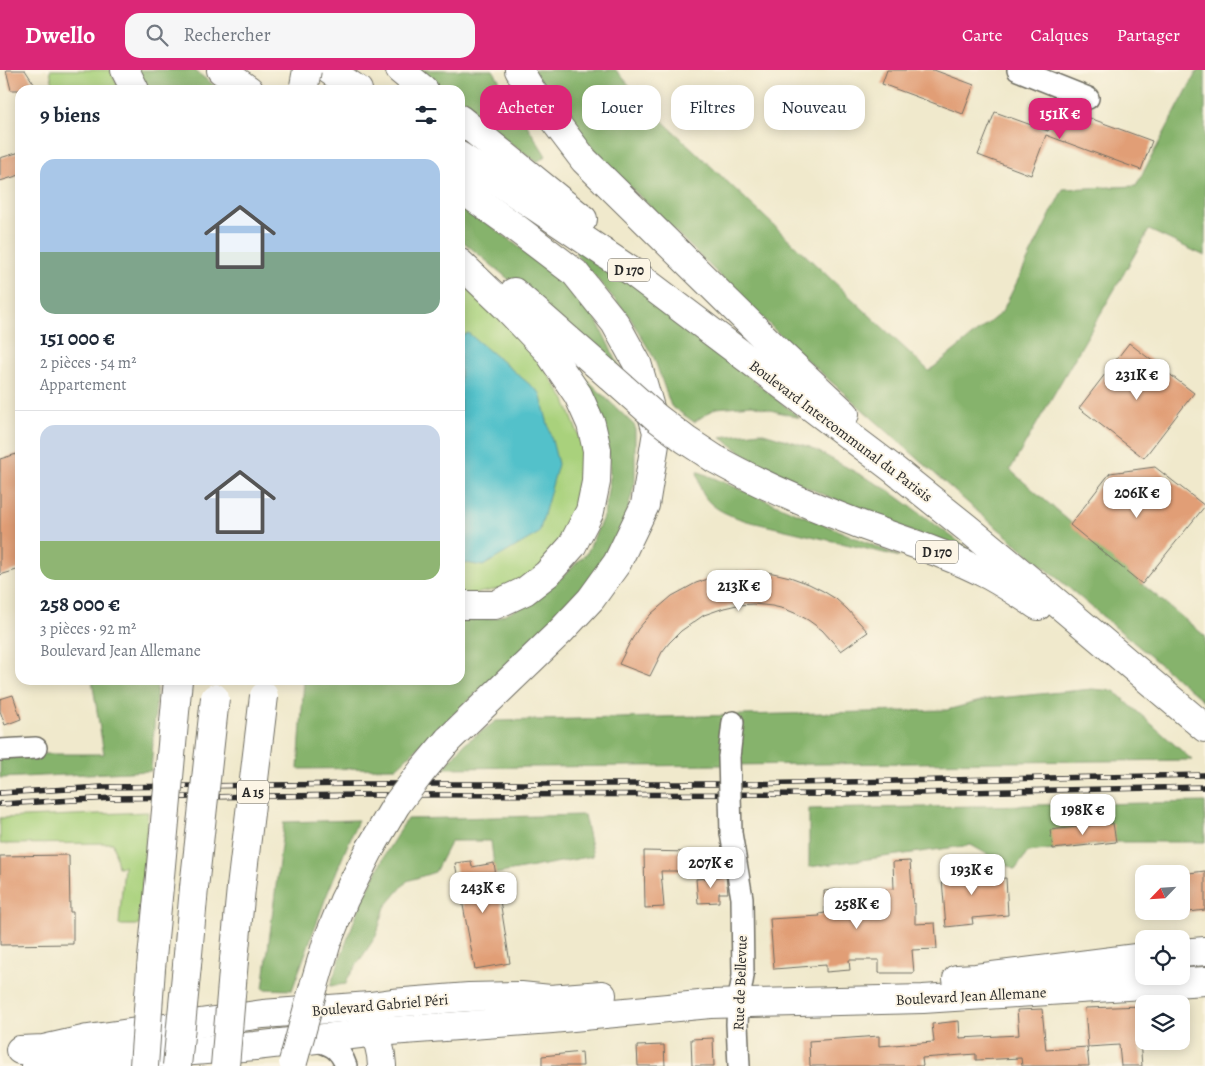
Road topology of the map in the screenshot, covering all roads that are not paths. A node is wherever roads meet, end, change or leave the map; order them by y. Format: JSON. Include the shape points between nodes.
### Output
{"nodes":[{"id":1,"x":125,"y":70,"type":"edge"},
{"id":2,"x":221,"y":70,"type":"edge"},
{"id":3,"x":329,"y":70,"type":"edge"},
{"id":4,"x":364,"y":70,"type":"edge"},
{"id":5,"x":400,"y":70,"type":"edge"},
{"id":6,"x":519,"y":70,"type":"edge"},
{"id":7,"x":1018,"y":70,"type":"edge"},
{"id":8,"x":132,"y":85,"type":"edge"},
{"id":9,"x":240,"y":85,"type":"edge"},
{"id":10,"x":352,"y":85,"type":"edge"},
{"id":11,"x":360,"y":85,"type":"edge"},
{"id":12,"x":418,"y":85,"type":"edge"},
{"id":13,"x":1088,"y":98,"type":"dead end"},
{"id":14,"x":465,"y":123,"type":"edge"},
{"id":15,"x":465,"y":159,"type":"edge"},
{"id":16,"x":465,"y":192,"type":"edge"},
{"id":17,"x":465,"y":249,"type":"edge"},
{"id":18,"x":465,"y":268,"type":"edge"},
{"id":19,"x":791,"y":392,"type":"junction"},
{"id":20,"x":967,"y":528,"type":"junction"},
{"id":21,"x":465,"y":605,"type":"edge"},
{"id":22,"x":1140,"y":684,"type":"junction"},
{"id":23,"x":266,"y":688,"type":"edge"},
{"id":24,"x":216,"y":689,"type":"edge"},
{"id":25,"x":177,"y":690,"type":"edge"},
{"id":26,"x":732,"y":722,"type":"dead end"},
{"id":27,"x":1205,"y":728,"type":"edge"},
{"id":28,"x":1205,"y":747,"type":"edge"},
{"id":29,"x":36,"y":748,"type":"dead end"},
{"id":30,"x":0,"y":750,"type":"edge"},
{"id":31,"x":1205,"y":950,"type":"edge"},
{"id":32,"x":1190,"y":952,"type":"edge"},
{"id":33,"x":1135,"y":959,"type":"edge"},
{"id":34,"x":1205,"y":981,"type":"edge"},
{"id":35,"x":740,"y":997,"type":"junction"},
{"id":36,"x":373,"y":1018,"type":"junction"},
{"id":37,"x":345,"y":1038,"type":"edge"},
{"id":38,"x":20,"y":1057,"type":"edge"},
{"id":39,"x":293,"y":1064,"type":"edge"},
{"id":40,"x":144,"y":1066,"type":"edge"},
{"id":41,"x":177,"y":1066,"type":"edge"},
{"id":42,"x":225,"y":1066,"type":"edge"},
{"id":43,"x":382,"y":1066,"type":"edge"},
{"id":44,"x":740,"y":1066,"type":"edge"}],
"edges":[{"from":1,"to":8,"type":"main road"},
{"from":2,"to":9,"type":"main road"},
{"from":3,"to":10,"type":"main road"},
{"from":4,"to":11,"type":"main road"},
{"from":5,"to":12,"type":"main road"},
{"from":6,"to":20,"type":"main road","via":[[584,160],[782,355]]},
{"from":7,"to":13,"type":"street"},
{"from":14,"to":19,"type":"main road"},
{"from":15,"to":19,"type":"main road","name":"Boulevard Intercommunal du Parisis","number":"D 170","via":[[634,273]]},
{"from":16,"to":39,"type":"main road","bridge":true,"via":[[575,273],[615,323],[637,363],[657,432],[645,505],[617,563],[591,599],[448,740],[396,805],[344,900],[327,942]]},
{"from":17,"to":22,"type":"main road","name":"Boulevard Intercommunal du Parisis","number":"D 170","bridge":true,"via":[[657,418],[715,459],[781,492],[987,574],[1039,607]]},
{"from":18,"to":21,"type":"main road","via":[[548,351],[578,395],[591,424],[597,450],[596,482],[590,511],[572,546],[547,574],[525,591],[495,605]]},
{"from":19,"to":20,"type":"main road","name":"Boulevard Intercommunal du Parisis","number":"D 170"},
{"from":20,"to":22,"type":"main road","name":"Boulevard Intercommunal du Parisis","number":"D 170","via":[[1049,596]]},
{"from":22,"to":27,"type":"main road","name":"Boulevard Intercommunal du Parisis","number":"D 170"},
{"from":22,"to":28,"type":"main road","name":"Boulevard Intercommunal du Parisis","number":"D 170"},
{"from":23,"to":42,"type":"main road","number":"A 15","bridge":true,"via":[[241,888]]},
{"from":24,"to":41,"type":"main road","bridge":true},
{"from":25,"to":40,"type":"main road","bridge":true},
{"from":26,"to":35,"type":"street","name":"Rue de Bellevue","bridge":true,"via":[[729,757],[731,833],[742,898],[744,976]]},
{"from":29,"to":30,"type":"street"},
{"from":31,"to":32,"type":"main road"},
{"from":33,"to":35,"type":"main road","name":"Boulevard Jean Allemane","via":[[976,978]]},
{"from":34,"to":35,"type":"main road","name":"Boulevard Jean Allemane","via":[[923,999]]},
{"from":35,"to":36,"type":"main road","name":"Boulevard Gabriel Péri","via":[[701,1005],[551,1009],[521,996],[392,1003]]},
{"from":35,"to":44,"type":"street","name":"Rue de Bellevue","via":[[737,1024]]},
{"from":36,"to":37,"type":"main road","name":"Boulevard Gabriel Péri"},
{"from":36,"to":43,"type":"main road"},
{"from":37,"to":38,"type":"main road","name":"Boulevard Gabriel Péri","via":[[47,1063]]},
{"from":37,"to":38,"type":"main road","name":"Boulevard Gabriel Péri","via":[[254,1016],[88,1039],[44,1048]]}]}
